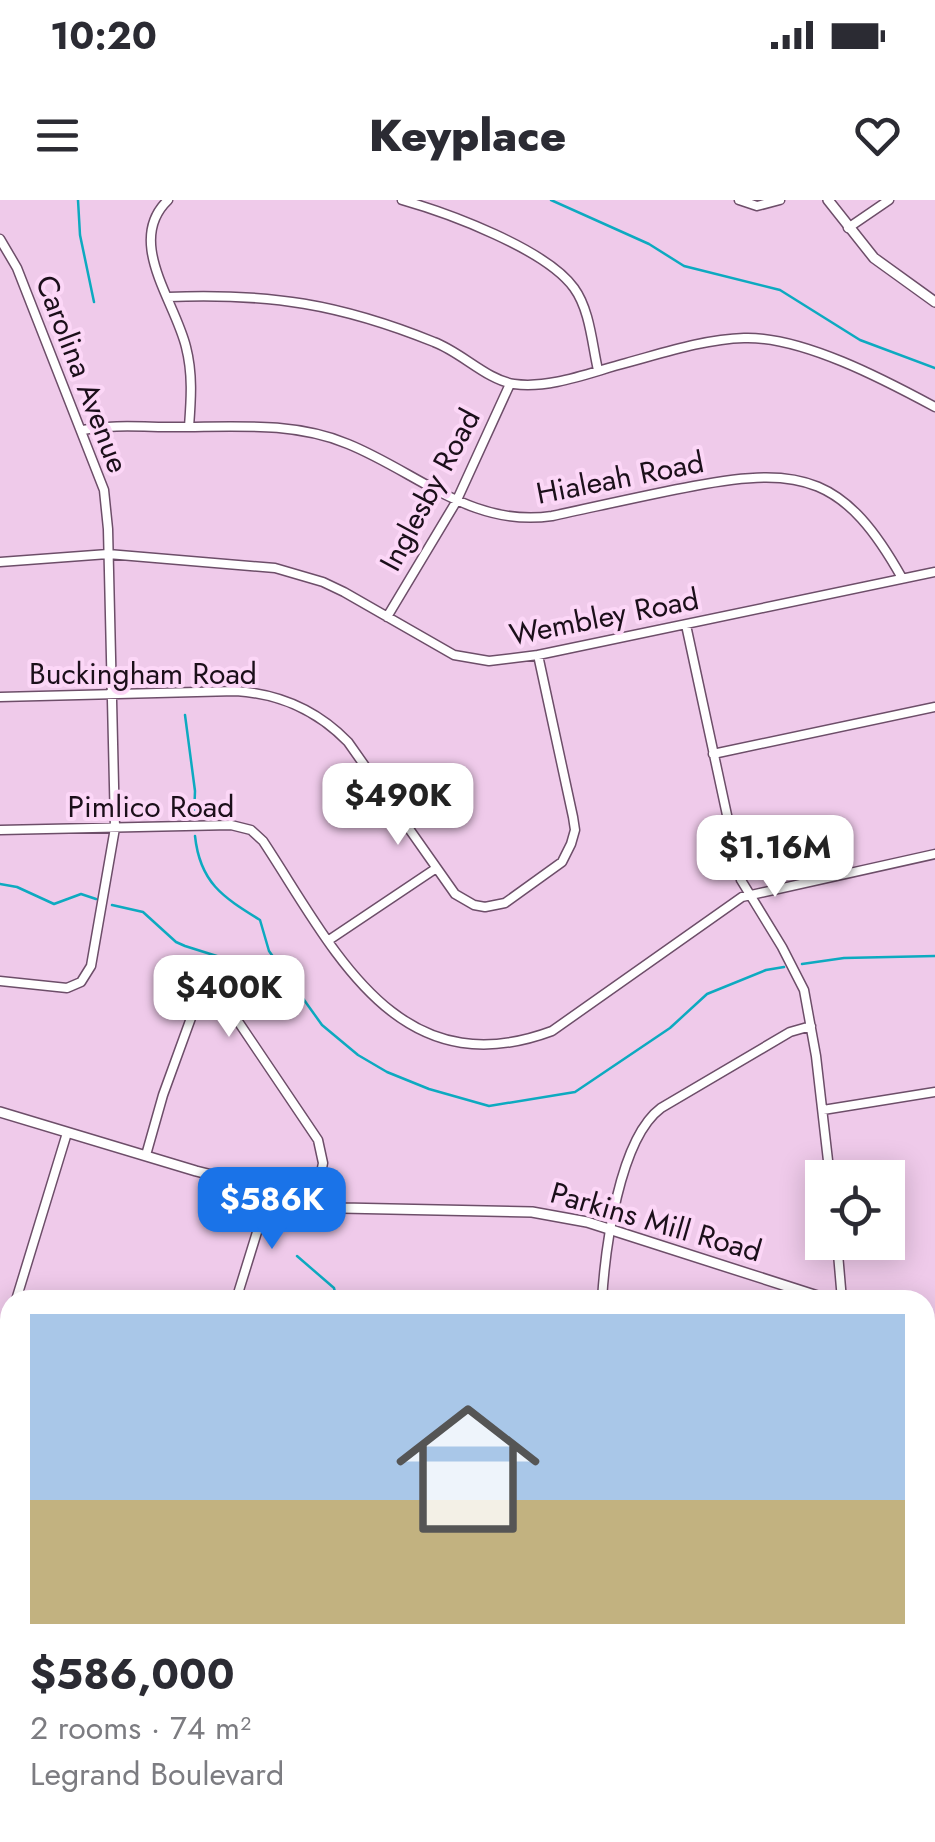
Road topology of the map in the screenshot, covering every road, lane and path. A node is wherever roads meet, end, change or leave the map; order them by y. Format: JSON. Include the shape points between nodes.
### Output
{"nodes":[{"id":1,"x":168,"y":200,"type":"edge"},
{"id":2,"x":402,"y":200,"type":"edge"},
{"id":3,"x":739,"y":200,"type":"edge"},
{"id":4,"x":780,"y":200,"type":"edge"},
{"id":5,"x":828,"y":200,"type":"edge"},
{"id":6,"x":889,"y":200,"type":"edge"},
{"id":7,"x":434,"y":204,"type":"edge"},
{"id":8,"x":848,"y":228,"type":"junction"},
{"id":9,"x":0,"y":240,"type":"edge"},
{"id":10,"x":168,"y":296,"type":"junction"},
{"id":11,"x":935,"y":302,"type":"edge"},
{"id":12,"x":598,"y":370,"type":"junction"},
{"id":13,"x":510,"y":384,"type":"junction"},
{"id":14,"x":935,"y":407,"type":"edge"},
{"id":15,"x":188,"y":427,"type":"junction"},
{"id":16,"x":83,"y":430,"type":"junction"},
{"id":17,"x":456,"y":502,"type":"junction"},
{"id":18,"x":108,"y":554,"type":"junction"},
{"id":19,"x":0,"y":562,"type":"edge"},
{"id":20,"x":935,"y":572,"type":"edge"},
{"id":21,"x":902,"y":578,"type":"junction"},
{"id":22,"x":387,"y":616,"type":"junction"},
{"id":23,"x":686,"y":625,"type":"junction"},
{"id":24,"x":538,"y":656,"type":"junction"},
{"id":25,"x":111,"y":694,"type":"junction"},
{"id":26,"x":0,"y":697,"type":"edge"},
{"id":27,"x":935,"y":707,"type":"edge"},
{"id":28,"x":713,"y":754,"type":"junction"},
{"id":29,"x":115,"y":828,"type":"junction"},
{"id":30,"x":0,"y":830,"type":"edge"},
{"id":31,"x":935,"y":854,"type":"edge"},
{"id":32,"x":435,"y":869,"type":"junction"},
{"id":33,"x":750,"y":895,"type":"junction"},
{"id":34,"x":329,"y":940,"type":"junction"},
{"id":35,"x":209,"y":968,"type":"dead end"},
{"id":36,"x":0,"y":981,"type":"edge"},
{"id":37,"x":210,"y":996,"type":"junction"},
{"id":38,"x":812,"y":1026,"type":"junction"},
{"id":39,"x":935,"y":1092,"type":"edge"},
{"id":40,"x":823,"y":1110,"type":"junction"},
{"id":41,"x":0,"y":1112,"type":"edge"},
{"id":42,"x":67,"y":1133,"type":"junction"},
{"id":43,"x":146,"y":1155,"type":"junction"},
{"id":44,"x":828,"y":1160,"type":"edge"},
{"id":45,"x":270,"y":1190,"type":"junction"},
{"id":46,"x":315,"y":1203,"type":"junction"},
{"id":47,"x":608,"y":1230,"type":"junction"},
{"id":48,"x":838,"y":1260,"type":"edge"},
{"id":49,"x":19,"y":1290,"type":"edge"},
{"id":50,"x":239,"y":1290,"type":"edge"},
{"id":51,"x":603,"y":1290,"type":"edge"},
{"id":52,"x":798,"y":1290,"type":"edge"},
{"id":53,"x":841,"y":1290,"type":"edge"}],
"edges":[{"from":1,"to":10,"type":"street","via":[[148,236]]},
{"from":2,"to":7,"type":"street"},
{"from":3,"to":4,"type":"street","via":[[757,206]]},
{"from":5,"to":8,"type":"street"},
{"from":6,"to":8,"type":"street"},
{"from":7,"to":12,"type":"street","via":[[569,282],[583,305]]},
{"from":8,"to":11,"type":"street","via":[[890,272]]},
{"from":9,"to":16,"type":"street","name":"Carolina Avenue"},
{"from":10,"to":13,"type":"street","via":[[266,296],[366,316],[440,344]]},
{"from":10,"to":15,"type":"street","via":[[190,367]]},
{"from":12,"to":13,"type":"street"},
{"from":12,"to":14,"type":"street","via":[[722,341],[767,339],[847,364]]},
{"from":13,"to":17,"type":"street","name":"Inglesby Road"},
{"from":15,"to":16,"type":"street","name":"Hialeah Road"},
{"from":15,"to":17,"type":"street","name":"Hialeah Road","via":[[288,428],[332,438]]},
{"from":16,"to":18,"type":"street","name":"Carolina Avenue","via":[[106,504]]},
{"from":17,"to":21,"type":"street","name":"Hialeah Road","via":[[506,518],[535,519],[747,476],[784,477],[818,486],[854,510]]},
{"from":17,"to":22,"type":"street","name":"Inglesby Road"},
{"from":18,"to":19,"type":"street","name":"Wembley Road"},
{"from":18,"to":22,"type":"street","name":"Wembley Road","via":[[292,572]]},
{"from":18,"to":25,"type":"street","name":"Carolina Avenue"},
{"from":20,"to":21,"type":"street","name":"Wembley Road"},
{"from":21,"to":23,"type":"street","name":"Wembley Road"},
{"from":22,"to":24,"type":"street","name":"Wembley Road","via":[[468,658]]},
{"from":23,"to":24,"type":"street","name":"Wembley Road"},
{"from":23,"to":28,"type":"street"},
{"from":24,"to":32,"type":"street","name":"Buckingham Road","via":[[573,816],[567,854],[495,906],[464,901]]},
{"from":25,"to":26,"type":"street","name":"Buckingham Road"},
{"from":25,"to":29,"type":"street","name":"Carolina Avenue"},
{"from":25,"to":32,"type":"street","name":"Buckingham Road","via":[[256,692],[313,712],[359,756]]},
{"from":27,"to":28,"type":"street"},
{"from":28,"to":33,"type":"street"},
{"from":29,"to":30,"type":"street","name":"Pimlico Road"},
{"from":29,"to":34,"type":"street","name":"Pimlico Road","via":[[251,830]]},
{"from":29,"to":36,"type":"street","name":"Carolina Avenue","via":[[87,976],[57,989]]},
{"from":31,"to":33,"type":"street","name":"Pimlico Road"},
{"from":32,"to":34,"type":"street"},
{"from":33,"to":34,"type":"street","name":"Pimlico Road","via":[[563,1024],[516,1041],[465,1042],[417,1028],[378,1003]]},
{"from":33,"to":38,"type":"street","via":[[797,974]]},
{"from":35,"to":37,"type":"street"},
{"from":37,"to":43,"type":"street","via":[[195,1007],[183,1035]]},
{"from":37,"to":46,"type":"street","via":[[226,1002],[318,1140],[323,1164]]},
{"from":38,"to":40,"type":"street"},
{"from":38,"to":47,"type":"street","via":[[790,1032],[653,1114],[638,1135]]},
{"from":39,"to":40,"type":"street"},
{"from":40,"to":44,"type":"street"},
{"from":41,"to":42,"type":"street","name":"Parkins Mill Road"},
{"from":42,"to":43,"type":"street","name":"Parkins Mill Road"},
{"from":42,"to":49,"type":"street"},
{"from":43,"to":45,"type":"street","name":"Parkins Mill Road"},
{"from":45,"to":46,"type":"street","name":"Parkins Mill Road"},
{"from":45,"to":50,"type":"street"},
{"from":46,"to":47,"type":"street","name":"Parkins Mill Road","via":[[532,1212]]},
{"from":47,"to":51,"type":"street"},
{"from":47,"to":52,"type":"street","name":"Parkins Mill Road"},
{"from":48,"to":53,"type":"street"}]}
